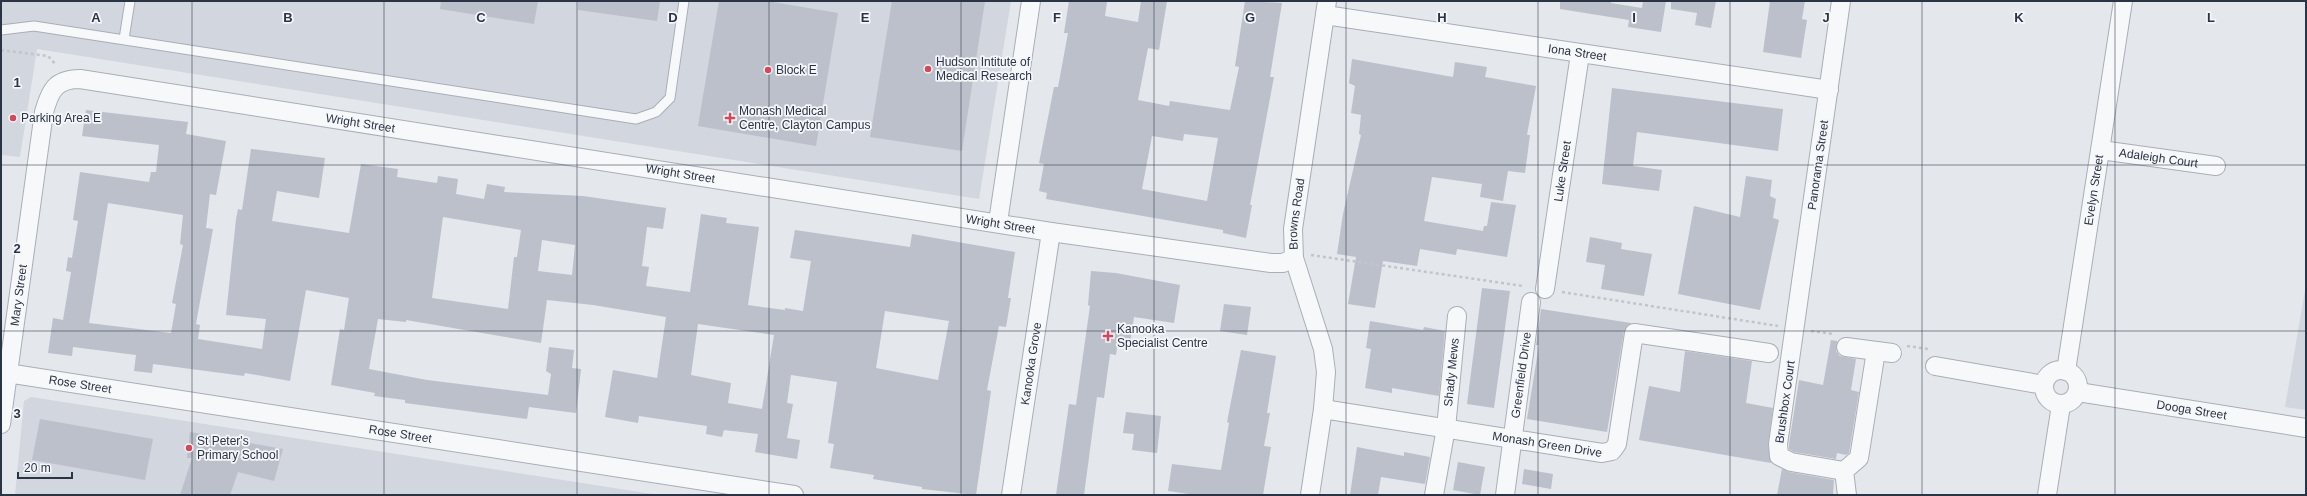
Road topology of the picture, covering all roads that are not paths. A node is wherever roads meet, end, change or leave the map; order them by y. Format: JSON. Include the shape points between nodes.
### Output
{"nodes":[{"id":1,"x":130,"y":1,"type":"edge"},
{"id":2,"x":684,"y":1,"type":"edge"},
{"id":3,"x":1031,"y":1,"type":"edge"},
{"id":4,"x":1841,"y":1,"type":"edge"},
{"id":5,"x":2124,"y":4,"type":"edge"},
{"id":6,"x":1326,"y":8,"type":"edge"},
{"id":7,"x":1,"y":30,"type":"edge"},
{"id":8,"x":124,"y":39,"type":"junction"},
{"id":9,"x":1580,"y":54,"type":"junction"},
{"id":10,"x":67,"y":79,"type":"joint"},
{"id":11,"x":1829,"y":90,"type":"junction"},
{"id":12,"x":2101,"y":150,"type":"junction"},
{"id":13,"x":2216,"y":166,"type":"dead end"},
{"id":14,"x":998,"y":222,"type":"junction"},
{"id":15,"x":1051,"y":232,"type":"junction"},
{"id":16,"x":1294,"y":258,"type":"junction"},
{"id":17,"x":1545,"y":289,"type":"road end"},
{"id":18,"x":1531,"y":302,"type":"dead end"},
{"id":19,"x":1457,"y":316,"type":"dead end"},
{"id":20,"x":1795,"y":328,"type":"joint"},
{"id":21,"x":1841,"y":341,"type":"road end"},
{"id":22,"x":1769,"y":353,"type":"dead end"},
{"id":23,"x":1935,"y":366,"type":"road end"},
{"id":24,"x":2066,"y":371,"type":"junction"},
{"id":25,"x":8,"y":373,"type":"junction"},
{"id":26,"x":2044,"y":385,"type":"junction"},
{"id":27,"x":2078,"y":392,"type":"junction"},
{"id":28,"x":2061,"y":405,"type":"junction"},
{"id":29,"x":1323,"y":409,"type":"junction"},
{"id":30,"x":1,"y":424,"type":"edge"},
{"id":31,"x":1446,"y":428,"type":"junction"},
{"id":32,"x":2306,"y":428,"type":"edge"},
{"id":33,"x":1513,"y":439,"type":"junction"},
{"id":34,"x":1844,"y":471,"type":"junction"},
{"id":35,"x":794,"y":495,"type":"edge"},
{"id":36,"x":1010,"y":495,"type":"edge"},
{"id":37,"x":1310,"y":495,"type":"edge"},
{"id":38,"x":1434,"y":495,"type":"edge"},
{"id":39,"x":1505,"y":495,"type":"edge"},
{"id":40,"x":1847,"y":495,"type":"edge"},
{"id":41,"x":2047,"y":495,"type":"edge"}],
"edges":[{"from":1,"to":8,"type":"lane"},
{"from":2,"to":8,"type":"lane","via":[[670,98],[656,112],[636,119]]},
{"from":3,"to":14,"type":"street"},
{"from":4,"to":11,"type":"street","name":"Panorama Street"},
{"from":5,"to":12,"type":"street","name":"Evelyn Street"},
{"from":6,"to":9,"type":"street","name":"Iona Street"},
{"from":6,"to":16,"type":"street","name":"Browns Road","via":[[1292,229]]},
{"from":7,"to":8,"type":"lane","via":[[34,26]]},
{"from":9,"to":11,"type":"street","name":"Iona Street"},
{"from":9,"to":17,"type":"street","name":"Luke Street"},
{"from":10,"to":14,"type":"street","name":"Wright Street"},
{"from":10,"to":25,"type":"street","name":"Mary Street","via":[[50,91],[44,112]]},
{"from":11,"to":20,"type":"street","name":"Panorama Street"},
{"from":12,"to":13,"type":"street","name":"Adaleigh Court"},
{"from":12,"to":24,"type":"street","name":"Evelyn Street"},
{"from":14,"to":15,"type":"street","name":"Wright Street"},
{"from":15,"to":16,"type":"street","name":"Wright Street","via":[[1271,263]]},
{"from":15,"to":36,"type":"street","name":"Kanooka Grove"},
{"from":16,"to":29,"type":"street","name":"Browns Road","via":[[1323,349],[1326,372]]},
{"from":18,"to":33,"type":"street","name":"Greenfield Drive"},
{"from":19,"to":31,"type":"street","name":"Shady Mews"},
{"from":20,"to":34,"type":"street","name":"Brushbox Court","via":[[1778,444],[1779,456],[1791,462]]},
{"from":21,"to":34,"type":"street","via":[[1890,350],[1859,458]]},
{"from":22,"to":33,"type":"street","name":"Monash Green Drive","via":[[1634,333],[1617,444],[1612,451],[1602,453]]},
{"from":23,"to":26,"type":"street"},
{"from":24,"to":26,"type":"street","via":[[2052,373]]},
{"from":24,"to":27,"type":"street","via":[[2076,379]]},
{"from":25,"to":30,"type":"street","name":"Mary Street"},
{"from":25,"to":35,"type":"street","name":"Rose Street"},
{"from":26,"to":28,"type":"street","via":[[2048,398]]},
{"from":27,"to":28,"type":"street","via":[[2071,401]]},
{"from":27,"to":32,"type":"street","name":"Dooga Street"},
{"from":28,"to":41,"type":"street"},
{"from":29,"to":31,"type":"street","name":"Monash Green Drive"},
{"from":29,"to":37,"type":"street","name":"Browns Road"},
{"from":31,"to":33,"type":"street","name":"Monash Green Drive"},
{"from":31,"to":38,"type":"street","name":"Shady Mews"},
{"from":33,"to":39,"type":"street","name":"Greenfield Drive"},
{"from":34,"to":40,"type":"street"}]}
